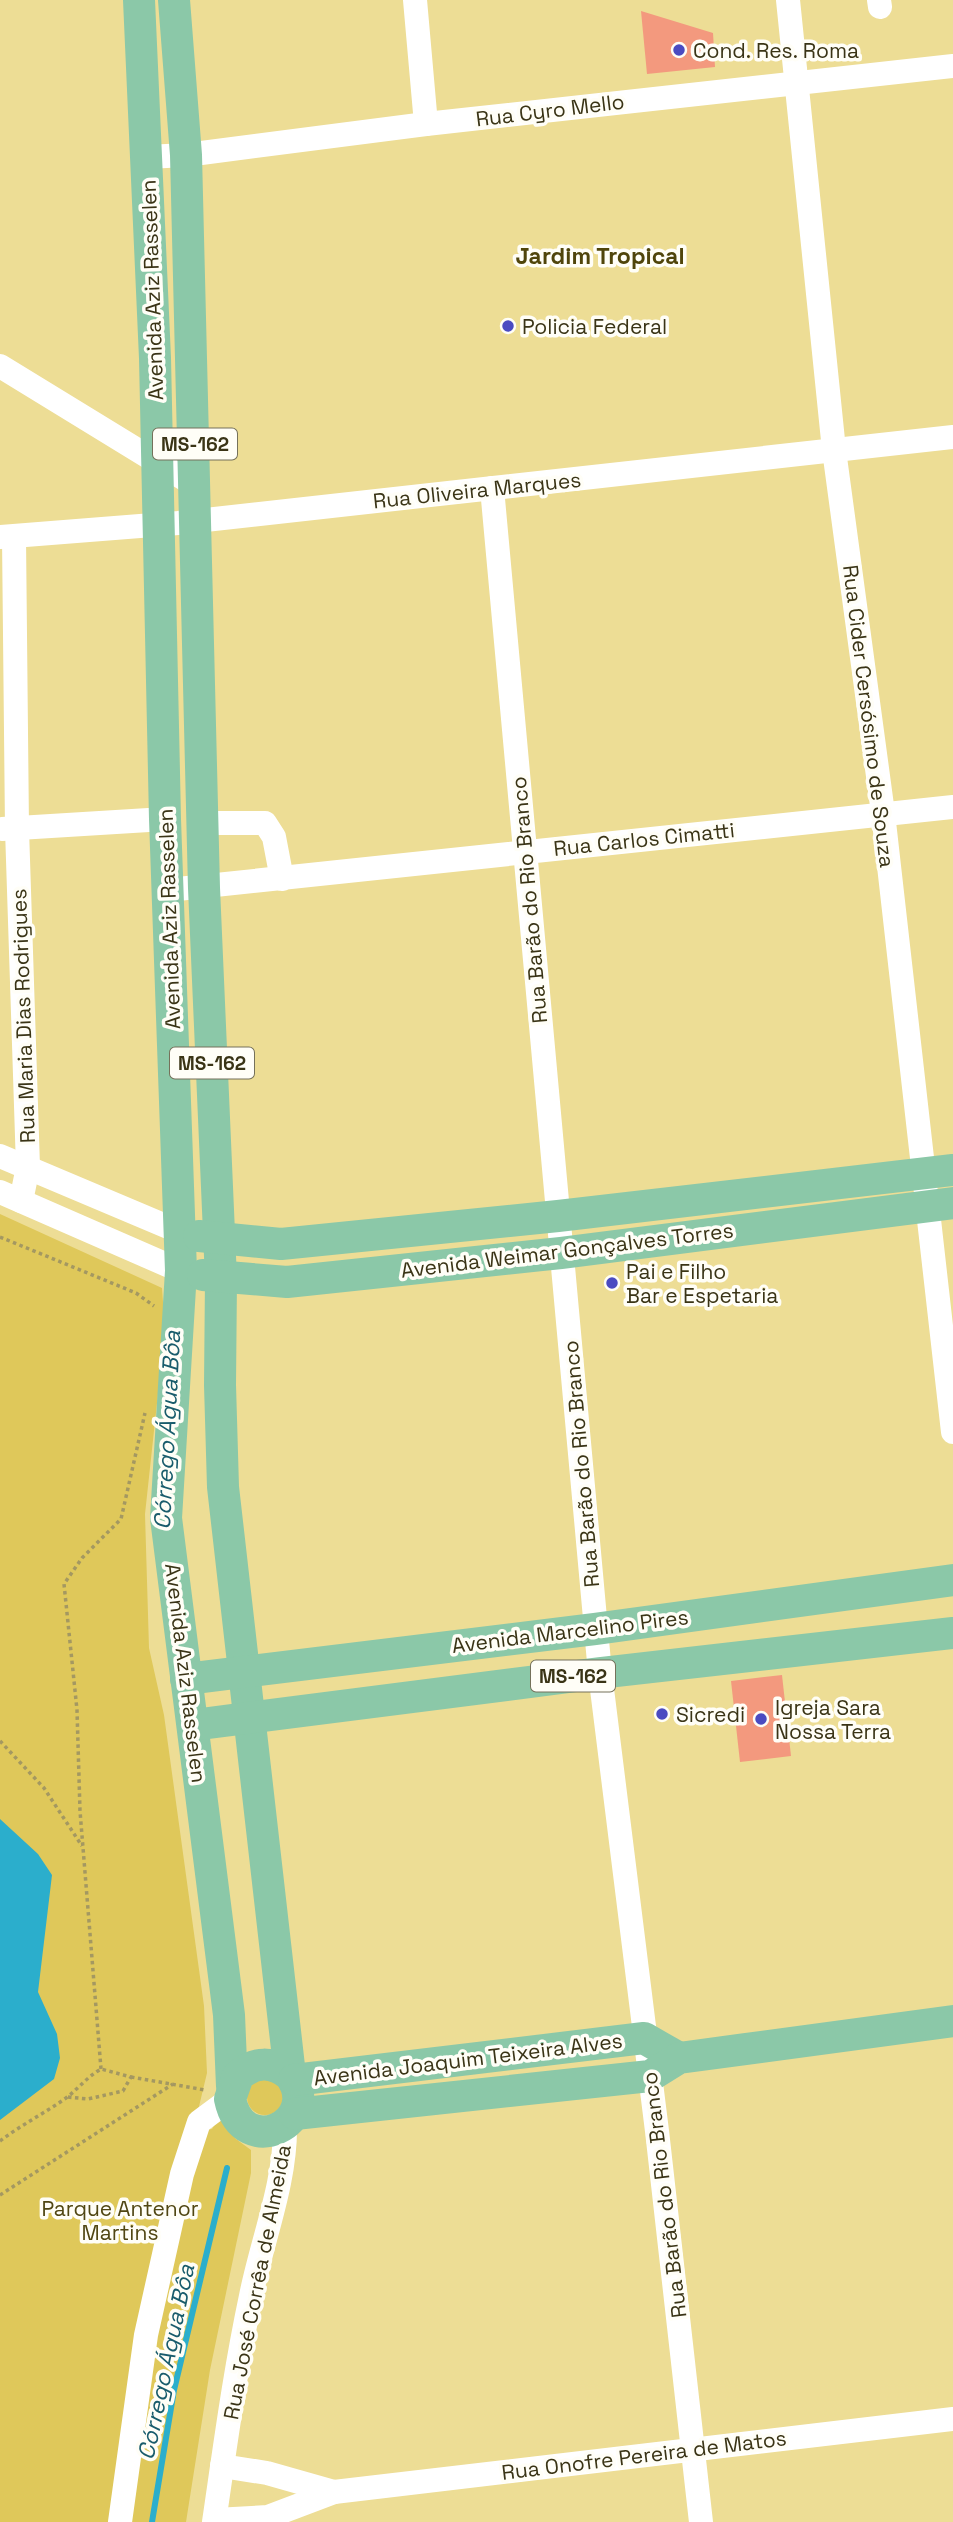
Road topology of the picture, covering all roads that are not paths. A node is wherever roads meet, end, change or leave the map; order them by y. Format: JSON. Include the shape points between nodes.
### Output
{"nodes":[{"id":1,"x":139,"y":0,"type":"edge"},
{"id":2,"x":174,"y":0,"type":"edge"},
{"id":3,"x":415,"y":0,"type":"edge"},
{"id":4,"x":788,"y":0,"type":"edge"},
{"id":5,"x":953,"y":66,"type":"edge"},
{"id":6,"x":796,"y":81,"type":"junction"},
{"id":7,"x":426,"y":124,"type":"junction"},
{"id":8,"x":186,"y":155,"type":"junction"},
{"id":9,"x":148,"y":157,"type":"junction"},
{"id":10,"x":0,"y":366,"type":"edge"},
{"id":11,"x":953,"y":437,"type":"edge"},
{"id":12,"x":834,"y":450,"type":"junction"},
{"id":13,"x":157,"y":463,"type":"junction"},
{"id":14,"x":196,"y":485,"type":"junction"},
{"id":15,"x":492,"y":488,"type":"junction"},
{"id":16,"x":177,"y":522,"type":"junction"},
{"id":17,"x":7,"y":537,"type":"edge"},
{"id":18,"x":953,"y":807,"type":"edge"},
{"id":19,"x":883,"y":813,"type":"junction"},
{"id":20,"x":165,"y":819,"type":"junction"},
{"id":21,"x":203,"y":823,"type":"junction"},
{"id":22,"x":8,"y":829,"type":"edge"},
{"id":23,"x":525,"y":852,"type":"junction"},
{"id":24,"x":282,"y":879,"type":"junction"},
{"id":25,"x":204,"y":888,"type":"junction"},
{"id":26,"x":168,"y":890,"type":"junction"},
{"id":27,"x":0,"y":1156,"type":"edge"},
{"id":28,"x":28,"y":1167,"type":"junction"},
{"id":29,"x":938,"y":1172,"type":"edge"},
{"id":30,"x":11,"y":1196,"type":"edge"},
{"id":31,"x":940,"y":1205,"type":"edge"},
{"id":32,"x":558,"y":1216,"type":"junction"},
{"id":33,"x":180,"y":1232,"type":"junction"},
{"id":34,"x":220,"y":1240,"type":"junction"},
{"id":35,"x":561,"y":1253,"type":"junction"},
{"id":36,"x":181,"y":1271,"type":"junction"},
{"id":37,"x":221,"y":1279,"type":"junction"},
{"id":38,"x":953,"y":1432,"type":"edge"},
{"id":39,"x":953,"y":1580,"type":"edge"},
{"id":40,"x":596,"y":1629,"type":"junction"},
{"id":41,"x":953,"y":1633,"type":"edge"},
{"id":42,"x":243,"y":1671,"type":"junction"},
{"id":43,"x":600,"y":1673,"type":"junction"},
{"id":44,"x":186,"y":1679,"type":"junction"},
{"id":45,"x":248,"y":1718,"type":"junction"},
{"id":46,"x":193,"y":1725,"type":"junction"},
{"id":47,"x":953,"y":2021,"type":"edge"},
{"id":48,"x":644,"y":2038,"type":"junction"},
{"id":49,"x":604,"y":2043,"type":"junction"},
{"id":50,"x":679,"y":2058,"type":"junction"},
{"id":51,"x":650,"y":2076,"type":"junction"},
{"id":52,"x":292,"y":2078,"type":"junction"},
{"id":53,"x":609,"y":2079,"type":"junction"},
{"id":54,"x":231,"y":2093,"type":"junction"},
{"id":55,"x":290,"y":2119,"type":"junction"},
{"id":56,"x":953,"y":2419,"type":"edge"},
{"id":57,"x":694,"y":2448,"type":"junction"},
{"id":58,"x":222,"y":2466,"type":"junction"},
{"id":59,"x":267,"y":2473,"type":"junction"},
{"id":60,"x":334,"y":2492,"type":"junction"},
{"id":61,"x":268,"y":2516,"type":"junction"},
{"id":62,"x":214,"y":2521,"type":"edge"},
{"id":63,"x":120,"y":2522,"type":"edge"},
{"id":64,"x":701,"y":2522,"type":"edge"}],
"edges":[{"from":1,"to":9,"type":"main road","name":"Avenida Aziz Rasselen","number":"MS-162"},
{"from":2,"to":8,"type":"main road","name":"Avenida Aziz Rasselen","number":"MS-162"},
{"from":3,"to":7,"type":"street"},
{"from":4,"to":6,"type":"street","name":"Rua Cider Cersósimo de Souza"},
{"from":5,"to":6,"type":"street","name":"Rua Cyro Mello"},
{"from":6,"to":7,"type":"street","name":"Rua Cyro Mello"},
{"from":6,"to":12,"type":"street","name":"Rua Cider Cersósimo de Souza"},
{"from":7,"to":8,"type":"street","name":"Rua Cyro Mello"},
{"from":8,"to":9,"type":"street","name":"Rua Cyro Mello"},
{"from":8,"to":14,"type":"main road","name":"Avenida Aziz Rasselen","number":"MS-162"},
{"from":9,"to":13,"type":"main road","name":"Avenida Aziz Rasselen","number":"MS-162"},
{"from":10,"to":13,"type":"street"},
{"from":11,"to":12,"type":"street","name":"Rua Oliveira Marques"},
{"from":12,"to":15,"type":"street","name":"Rua Oliveira Marques"},
{"from":12,"to":19,"type":"street","name":"Rua Cider Cersósimo de Souza"},
{"from":13,"to":14,"type":"street"},
{"from":13,"to":16,"type":"main road","name":"Avenida Aziz Rasselen","number":"MS-162"},
{"from":14,"to":16,"type":"main road","name":"Avenida Aziz Rasselen","number":"MS-162"},
{"from":15,"to":16,"type":"street","name":"Rua Oliveira Marques"},
{"from":15,"to":23,"type":"street","name":"Rua Barão do Rio Branco"},
{"from":16,"to":17,"type":"street","name":"Rua Oliveira Marques"},
{"from":16,"to":20,"type":"main road","name":"Avenida Aziz Rasselen","number":"MS-162"},
{"from":16,"to":21,"type":"main road","name":"Avenida Aziz Rasselen","number":"MS-162"},
{"from":17,"to":22,"type":"street","name":"Rua Maria Dias Rodrigues"},
{"from":18,"to":19,"type":"street","name":"Rua Carlos Cimatti"},
{"from":19,"to":23,"type":"street","name":"Rua Carlos Cimatti"},
{"from":19,"to":29,"type":"street","name":"Rua Cider Cersósimo de Souza"},
{"from":20,"to":22,"type":"street"},
{"from":20,"to":26,"type":"main road","name":"Avenida Aziz Rasselen","number":"MS-162"},
{"from":21,"to":24,"type":"street","via":[[265,823],[274,837]]},
{"from":21,"to":25,"type":"main road","name":"Avenida Aziz Rasselen","number":"MS-162"},
{"from":22,"to":28,"type":"street","name":"Rua Maria Dias Rodrigues"},
{"from":23,"to":24,"type":"street","name":"Rua Carlos Cimatti"},
{"from":23,"to":32,"type":"street","name":"Rua Barão do Rio Branco"},
{"from":24,"to":25,"type":"street","name":"Rua Carlos Cimatti"},
{"from":25,"to":26,"type":"street","name":"Rua Carlos Cimatti"},
{"from":25,"to":34,"type":"main road","name":"Avenida Aziz Rasselen","number":"MS-162"},
{"from":26,"to":33,"type":"main road","name":"Avenida Aziz Rasselen","number":"MS-162"},
{"from":27,"to":28,"type":"street"},
{"from":28,"to":30,"type":"street","name":"Rua Maria Dias Rodrigues"},
{"from":28,"to":33,"type":"street"},
{"from":29,"to":31,"type":"street","name":"Rua Cider Cersósimo de Souza"},
{"from":29,"to":32,"type":"main road","name":"Avenida Weimar Gonçalves Torres"},
{"from":30,"to":36,"type":"street"},
{"from":31,"to":35,"type":"main road","name":"Avenida Weimar Gonçalves Torres"},
{"from":31,"to":38,"type":"street","name":"Rua Cider Cersósimo de Souza"},
{"from":32,"to":34,"type":"main road","name":"Avenida Weimar Gonçalves Torres","via":[[281,1244]]},
{"from":32,"to":35,"type":"street","name":"Rua Barão do Rio Branco"},
{"from":33,"to":34,"type":"main road","name":"Avenida Weimar Gonçalves Torres"},
{"from":33,"to":36,"type":"main road","name":"Avenida Aziz Rasselen","number":"MS-162"},
{"from":34,"to":37,"type":"main road","name":"Avenida Aziz Rasselen","number":"MS-162"},
{"from":35,"to":37,"type":"main road","name":"Avenida Weimar Gonçalves Torres","via":[[287,1282]]},
{"from":35,"to":40,"type":"street","name":"Rua Barão do Rio Branco"},
{"from":36,"to":37,"type":"main road","name":"Avenida Weimar Gonçalves Torres"},
{"from":36,"to":44,"type":"main road","name":"Avenida Aziz Rasselen","number":"MS-162","via":[[166,1518]]},
{"from":37,"to":42,"type":"main road","name":"Avenida Aziz Rasselen","number":"MS-162","via":[[223,1487]]},
{"from":39,"to":40,"type":"main road","name":"Avenida Marcelino Pires","number":"MS-162"},
{"from":40,"to":42,"type":"main road","name":"Avenida Marcelino Pires","number":"MS-162"},
{"from":40,"to":43,"type":"street","name":"Rua Barão do Rio Branco"},
{"from":41,"to":43,"type":"main road","number":"MS-162"},
{"from":42,"to":44,"type":"main road","name":"Avenida Marcelino Pires","number":"MS-162"},
{"from":42,"to":45,"type":"main road","name":"Avenida Aziz Rasselen","number":"MS-162"},
{"from":43,"to":45,"type":"main road","number":"MS-162"},
{"from":43,"to":48,"type":"street","name":"Rua Barão do Rio Branco"},
{"from":44,"to":46,"type":"main road","name":"Avenida Aziz Rasselen","number":"MS-162"},
{"from":45,"to":46,"type":"main road","number":"MS-162"},
{"from":45,"to":52,"type":"main road","name":"Avenida Aziz Rasselen"},
{"from":46,"to":54,"type":"main road","name":"Avenida Aziz Rasselen","via":[[229,2015]]},
{"from":47,"to":50,"type":"main road"},
{"from":48,"to":49,"type":"main road","name":"Avenida Joaquim Teixeira Alves"},
{"from":48,"to":50,"type":"main road","name":"Avenida Joaquim Teixeira Alves"},
{"from":48,"to":51,"type":"street","name":"Rua Barão do Rio Branco"},
{"from":49,"to":52,"type":"main road","name":"Avenida Joaquim Teixeira Alves"},
{"from":49,"to":53,"type":"main road"},
{"from":50,"to":51,"type":"main road"},
{"from":51,"to":53,"type":"main road"},
{"from":51,"to":57,"type":"street","name":"Rua Barão do Rio Branco"},
{"from":52,"to":54,"type":"main road","via":[[281,2068],[258,2064],[247,2068]]},
{"from":52,"to":55,"type":"main road","name":"Avenida Aziz Rasselen","via":[[299,2097]]},
{"from":53,"to":55,"type":"main road"},
{"from":54,"to":55,"type":"main road","name":"Avenida Aziz Rasselen","via":[[239,2121],[250,2129],[262,2132]]},
{"from":54,"to":63,"type":"street","via":[[200,2122],[181,2174],[146,2335]]},
{"from":55,"to":58,"type":"street","name":"Rua José Corrêa de Almeida","via":[[251,2295]]},
{"from":56,"to":57,"type":"street","name":"Rua Onofre Pereira de Matos"},
{"from":57,"to":60,"type":"street","name":"Rua Onofre Pereira de Matos"},
{"from":57,"to":64,"type":"street","name":"Rua Barão do Rio Branco"},
{"from":58,"to":59,"type":"street","name":"Rua Onofre Pereira de Matos"},
{"from":58,"to":62,"type":"street","name":"Rua José Corrêa de Almeida"},
{"from":59,"to":60,"type":"street","name":"Rua Onofre Pereira de Matos"},
{"from":59,"to":61,"type":"street"},
{"from":60,"to":61,"type":"street","name":"Rua Onofre Pereira de Matos"},
{"from":61,"to":62,"type":"street","name":"Rua Onofre Pereira de Matos"}]}
